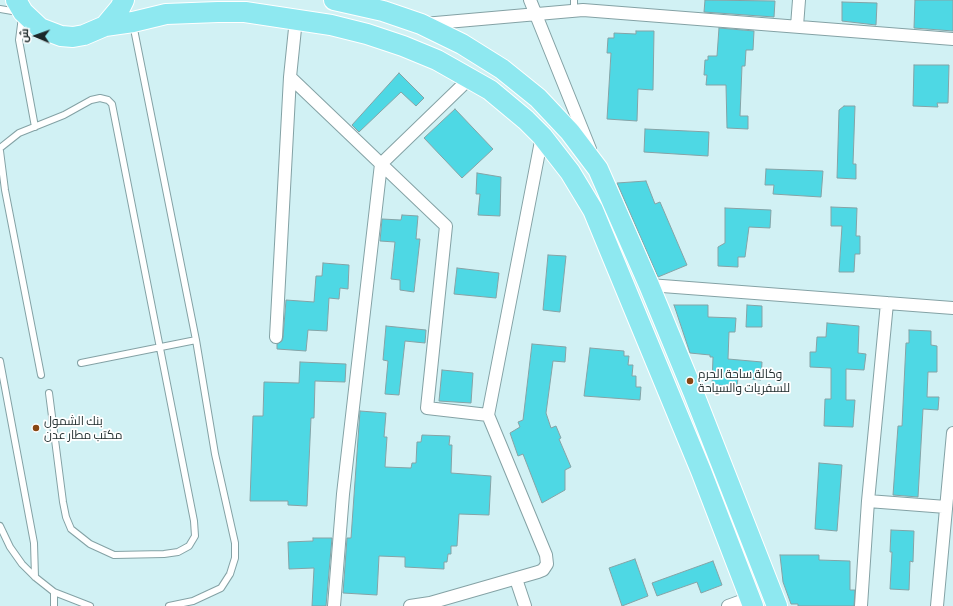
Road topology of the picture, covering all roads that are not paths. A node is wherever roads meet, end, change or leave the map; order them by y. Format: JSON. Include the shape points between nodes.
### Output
{"nodes":[{"id":1,"x":124,"y":0,"type":"edge"},
{"id":2,"x":334,"y":0,"type":"edge"},
{"id":3,"x":530,"y":0,"type":"edge"},
{"id":4,"x":799,"y":0,"type":"edge"},
{"id":5,"x":574,"y":5,"type":"edge"},
{"id":6,"x":20,"y":6,"type":"edge"},
{"id":7,"x":0,"y":9,"type":"edge"},
{"id":8,"x":536,"y":15,"type":"junction"},
{"id":9,"x":296,"y":19,"type":"junction"},
{"id":10,"x":133,"y":22,"type":"junction"},
{"id":11,"x":420,"y":24,"type":"junction"},
{"id":12,"x":105,"y":26,"type":"junction"},
{"id":13,"x":797,"y":26,"type":"junction"},
{"id":14,"x":953,"y":38,"type":"edge"},
{"id":15,"x":290,"y":77,"type":"junction"},
{"id":16,"x":470,"y":78,"type":"junction"},
{"id":17,"x":35,"y":127,"type":"junction"},
{"id":18,"x":542,"y":136,"type":"junction"},
{"id":19,"x":0,"y":148,"type":"edge"},
{"id":20,"x":0,"y":151,"type":"edge"},
{"id":21,"x":381,"y":164,"type":"junction"},
{"id":22,"x":598,"y":169,"type":"junction"},
{"id":23,"x":650,"y":285,"type":"junction"},
{"id":24,"x":887,"y":304,"type":"junction"},
{"id":25,"x":953,"y":308,"type":"edge"},
{"id":26,"x":276,"y":337,"type":"dead end"},
{"id":27,"x":196,"y":340,"type":"junction"},
{"id":28,"x":159,"y":347,"type":"junction"},
{"id":29,"x":0,"y":362,"type":"edge"},
{"id":30,"x":81,"y":362,"type":"dead end"},
{"id":31,"x":41,"y":375,"type":"dead end"},
{"id":32,"x":2,"y":378,"type":"edge"},
{"id":33,"x":49,"y":393,"type":"dead end"},
{"id":34,"x":488,"y":415,"type":"junction"},
{"id":35,"x":953,"y":433,"type":"edge"},
{"id":36,"x":953,"y":440,"type":"edge"},
{"id":37,"x":868,"y":501,"type":"junction"},
{"id":38,"x":946,"y":507,"type":"junction"},
{"id":39,"x":0,"y":526,"type":"edge"},
{"id":40,"x":35,"y":577,"type":"junction"},
{"id":41,"x":516,"y":579,"type":"junction"},
{"id":42,"x":54,"y":592,"type":"junction"},
{"id":43,"x":752,"y":602,"type":"edge"},
{"id":44,"x":430,"y":605,"type":"edge"},
{"id":45,"x":54,"y":606,"type":"edge"},
{"id":46,"x":90,"y":606,"type":"edge"},
{"id":47,"x":169,"y":606,"type":"edge"},
{"id":48,"x":334,"y":606,"type":"edge"},
{"id":49,"x":410,"y":606,"type":"edge"},
{"id":50,"x":525,"y":606,"type":"edge"},
{"id":51,"x":728,"y":606,"type":"edge"},
{"id":52,"x":777,"y":606,"type":"edge"},
{"id":53,"x":861,"y":606,"type":"edge"},
{"id":54,"x":937,"y":606,"type":"edge"}],
"edges":[{"from":1,"to":12,"type":"main road"},
{"from":2,"to":11,"type":"main road","via":[[383,11]]},
{"from":3,"to":8,"type":"street"},
{"from":4,"to":13,"type":"street"},
{"from":5,"to":8,"type":"street"},
{"from":5,"to":13,"type":"street","via":[[583,10]]},
{"from":6,"to":7,"type":"lane"},
{"from":6,"to":12,"type":"main road","via":[[40,28],[61,36],[84,35]]},
{"from":6,"to":17,"type":"lane","via":[[19,40]]},
{"from":8,"to":11,"type":"street"},
{"from":8,"to":22,"type":"street"},
{"from":9,"to":10,"type":"main road","via":[[244,12],[218,12],[166,14]]},
{"from":9,"to":15,"type":"street"},
{"from":9,"to":16,"type":"main road","via":[[367,34],[403,46],[437,60]]},
{"from":10,"to":12,"type":"main road"},
{"from":10,"to":27,"type":"lane"},
{"from":11,"to":22,"type":"main road","via":[[462,44],[502,69],[543,104],[570,132]]},
{"from":13,"to":14,"type":"street"},
{"from":15,"to":21,"type":"street"},
{"from":15,"to":26,"type":"street"},
{"from":16,"to":18,"type":"main road","via":[[508,105]]},
{"from":16,"to":21,"type":"street"},
{"from":17,"to":19,"type":"lane","via":[[19,133]]},
{"from":17,"to":28,"type":"lane","via":[[91,100],[100,98],[112,104]]},
{"from":18,"to":34,"type":"street"},
{"from":18,"to":43,"type":"main road","via":[[570,172],[593,210]]},
{"from":20,"to":31,"type":"lane","via":[[4,190]]},
{"from":21,"to":34,"type":"street","via":[[446,226],[427,408]]},
{"from":21,"to":48,"type":"street","via":[[344,486]]},
{"from":22,"to":23,"type":"main road"},
{"from":23,"to":24,"type":"street"},
{"from":23,"to":52,"type":"main road"},
{"from":24,"to":25,"type":"street"},
{"from":24,"to":37,"type":"street"},
{"from":27,"to":28,"type":"lane"},
{"from":27,"to":47,"type":"lane","via":[[215,454],[235,543],[235,558],[230,574],[221,588],[200,598]]},
{"from":28,"to":30,"type":"lane"},
{"from":28,"to":33,"type":"lane","via":[[196,529],[192,541],[184,550],[164,554],[114,555],[90,544],[72,529],[66,517]]},
{"from":29,"to":32,"type":"lane"},
{"from":32,"to":40,"type":"lane","via":[[34,543]]},
{"from":34,"to":41,"type":"street","via":[[546,555],[547,564],[543,570]]},
{"from":35,"to":36,"type":"street"},
{"from":36,"to":38,"type":"street"},
{"from":37,"to":38,"type":"street"},
{"from":37,"to":53,"type":"street"},
{"from":38,"to":54,"type":"street"},
{"from":39,"to":40,"type":"lane","via":[[10,547]]},
{"from":40,"to":42,"type":"lane"},
{"from":41,"to":44,"type":"street"},
{"from":41,"to":50,"type":"street"},
{"from":42,"to":45,"type":"lane"},
{"from":42,"to":46,"type":"lane"},
{"from":43,"to":51,"type":"street"},
{"from":44,"to":49,"type":"street"}]}
